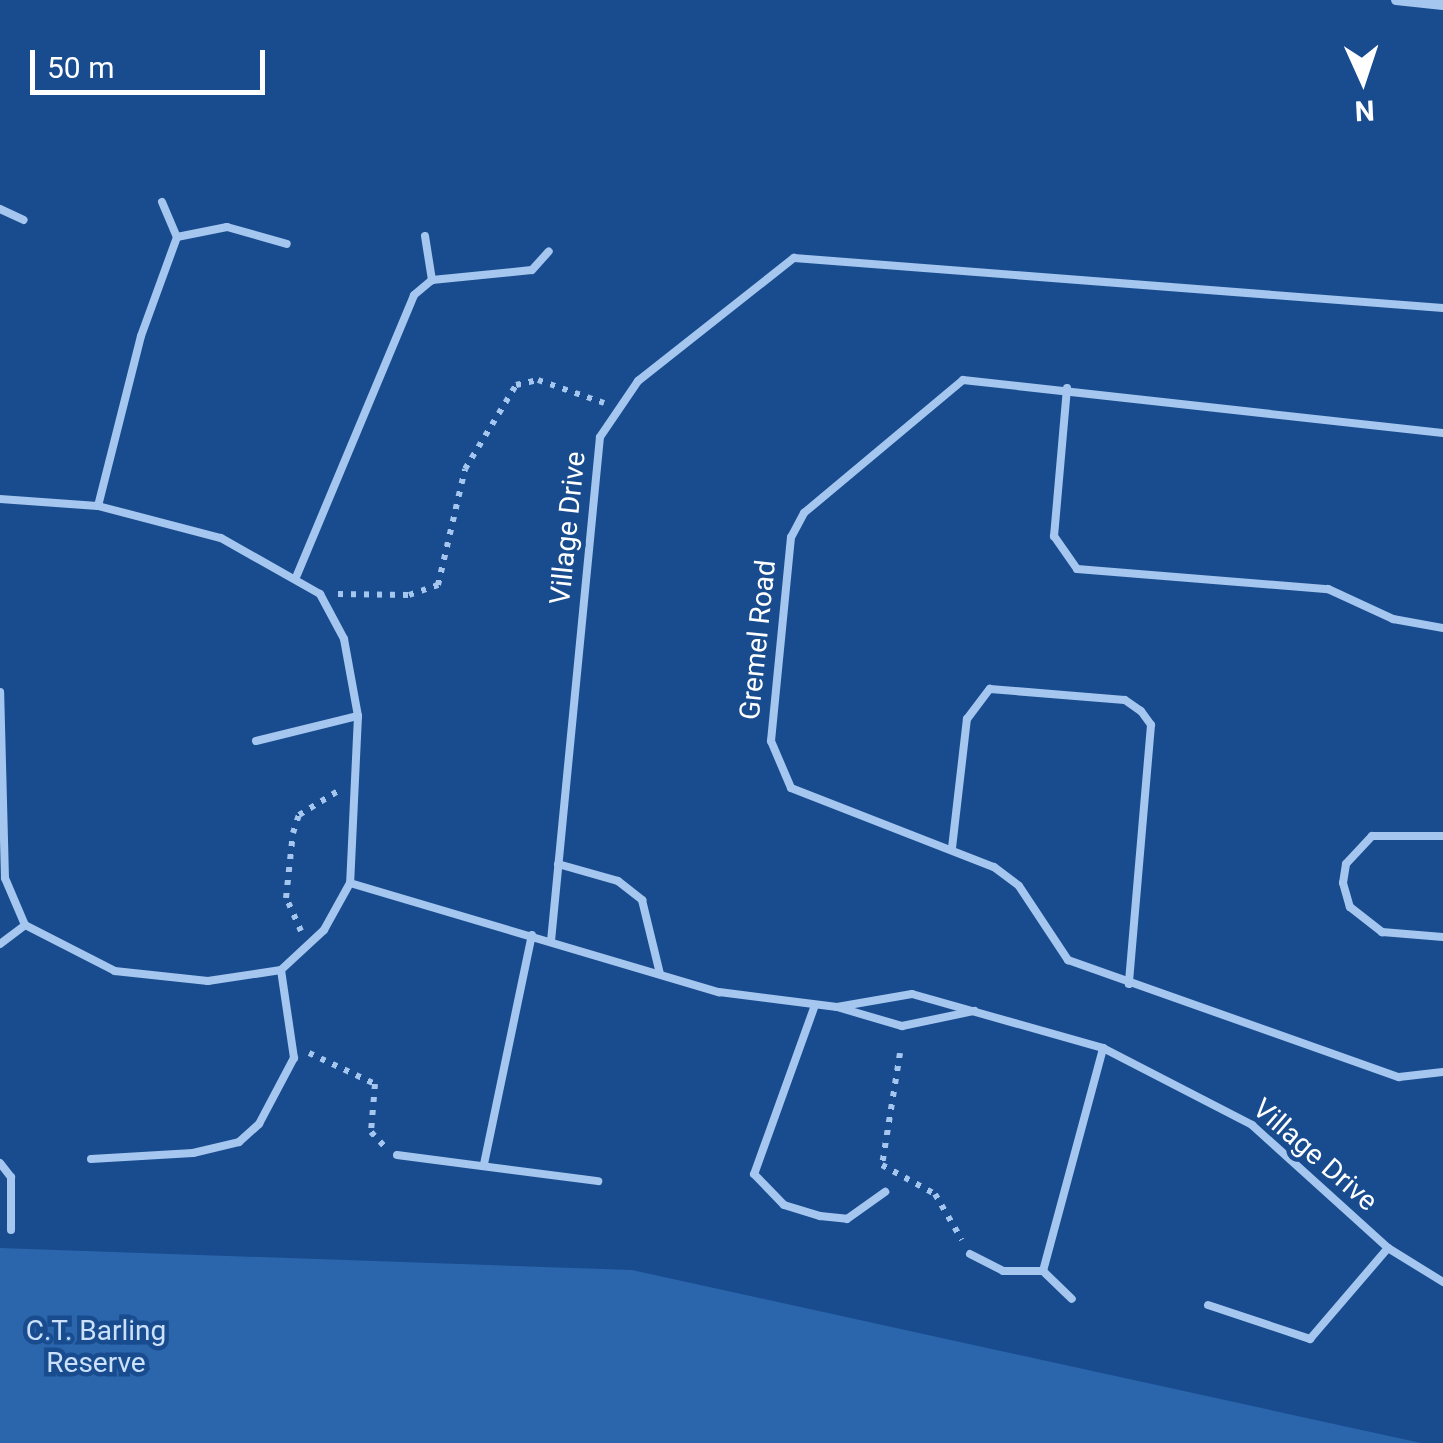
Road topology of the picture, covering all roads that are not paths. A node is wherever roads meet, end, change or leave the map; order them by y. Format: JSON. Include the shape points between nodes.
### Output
{"nodes":[{"id":1,"x":1396,"y":0,"type":"edge"},
{"id":2,"x":1443,"y":5,"type":"edge"},
{"id":3,"x":162,"y":202,"type":"dead end"},
{"id":4,"x":0,"y":209,"type":"edge"},
{"id":5,"x":24,"y":220,"type":"dead end"},
{"id":6,"x":425,"y":236,"type":"dead end"},
{"id":7,"x":177,"y":237,"type":"junction"},
{"id":8,"x":288,"y":244,"type":"dead end"},
{"id":9,"x":549,"y":251,"type":"dead end"},
{"id":10,"x":432,"y":280,"type":"junction"},
{"id":11,"x":1443,"y":308,"type":"edge"},
{"id":12,"x":1067,"y":388,"type":"junction"},
{"id":13,"x":1443,"y":433,"type":"edge"},
{"id":14,"x":0,"y":499,"type":"edge"},
{"id":15,"x":98,"y":506,"type":"junction"},
{"id":16,"x":297,"y":575,"type":"junction"},
{"id":17,"x":1443,"y":628,"type":"edge"},
{"id":18,"x":0,"y":692,"type":"edge"},
{"id":19,"x":358,"y":716,"type":"junction"},
{"id":20,"x":256,"y":741,"type":"dead end"},
{"id":21,"x":1443,"y":836,"type":"edge"},
{"id":22,"x":952,"y":848,"type":"junction"},
{"id":23,"x":558,"y":864,"type":"junction"},
{"id":24,"x":350,"y":883,"type":"junction"},
{"id":25,"x":24,"y":926,"type":"junction"},
{"id":26,"x":532,"y":936,"type":"junction"},
{"id":27,"x":1443,"y":937,"type":"edge"},
{"id":28,"x":551,"y":941,"type":"junction"},
{"id":29,"x":0,"y":944,"type":"edge"},
{"id":30,"x":282,"y":970,"type":"junction"},
{"id":31,"x":660,"y":974,"type":"junction"},
{"id":32,"x":1129,"y":984,"type":"junction"},
{"id":33,"x":815,"y":1005,"type":"junction"},
{"id":34,"x":836,"y":1007,"type":"junction"},
{"id":35,"x":979,"y":1010,"type":"junction"},
{"id":36,"x":1102,"y":1048,"type":"junction"},
{"id":37,"x":1443,"y":1072,"type":"edge"},
{"id":38,"x":397,"y":1155,"type":"road end"},
{"id":39,"x":91,"y":1160,"type":"dead end"},
{"id":40,"x":0,"y":1163,"type":"edge"},
{"id":41,"x":484,"y":1164,"type":"junction"},
{"id":42,"x":598,"y":1181,"type":"dead end"},
{"id":43,"x":884,"y":1192,"type":"dead end"},
{"id":44,"x":10,"y":1230,"type":"dead end"},
{"id":45,"x":1388,"y":1248,"type":"junction"},
{"id":46,"x":970,"y":1254,"type":"road end"},
{"id":47,"x":1043,"y":1271,"type":"junction"},
{"id":48,"x":1443,"y":1282,"type":"edge"},
{"id":49,"x":1072,"y":1299,"type":"dead end"},
{"id":50,"x":1208,"y":1305,"type":"dead end"}],
"edges":[{"from":1,"to":2,"type":"street"},
{"from":3,"to":7,"type":"lane"},
{"from":4,"to":5,"type":"lane"},
{"from":6,"to":10,"type":"lane"},
{"from":7,"to":8,"type":"lane","via":[[227,227]]},
{"from":7,"to":15,"type":"lane"},
{"from":9,"to":10,"type":"lane","via":[[532,270]]},
{"from":10,"to":16,"type":"lane","via":[[396,326],[344,477]]},
{"from":11,"to":23,"type":"lane","name":"Village Drive","via":[[794,258],[614,408],[600,437]]},
{"from":12,"to":13,"type":"lane","name":"Gremel Road"},
{"from":12,"to":17,"type":"lane","via":[[1054,536],[1076,568],[1328,590],[1393,620]]},
{"from":12,"to":22,"type":"lane","name":"Gremel Road","via":[[963,380],[804,513],[791,536],[771,741],[776,770],[810,799]]},
{"from":14,"to":15,"type":"lane"},
{"from":15,"to":16,"type":"lane","via":[[221,538]]},
{"from":16,"to":19,"type":"lane","via":[[324,601],[344,639]]},
{"from":18,"to":25,"type":"lane","via":[[4,878]]},
{"from":19,"to":20,"type":"lane"},
{"from":19,"to":24,"type":"lane"},
{"from":21,"to":27,"type":"lane","via":[[1372,836],[1346,864],[1343,883],[1365,923]]},
{"from":22,"to":32,"type":"lane","name":"Gremel Road","via":[[1019,886],[1068,960]]},
{"from":22,"to":32,"type":"lane","via":[[967,719],[990,689],[1124,700],[1141,711],[1151,725]]},
{"from":23,"to":28,"type":"lane","name":"Village Drive"},
{"from":23,"to":31,"type":"lane","via":[[618,881],[642,900]]},
{"from":24,"to":26,"type":"lane","name":"Village Drive"},
{"from":24,"to":30,"type":"lane","via":[[312,943]]},
{"from":25,"to":29,"type":"lane"},
{"from":25,"to":30,"type":"lane","via":[[115,972],[208,981]]},
{"from":26,"to":28,"type":"lane","name":"Village Drive"},
{"from":26,"to":41,"type":"lane"},
{"from":28,"to":31,"type":"lane","name":"Village Drive"},
{"from":30,"to":39,"type":"lane","via":[[293,1049],[285,1090],[238,1142]]},
{"from":31,"to":33,"type":"lane","name":"Village Drive"},
{"from":32,"to":37,"type":"lane","name":"Gremel Road","via":[[1399,1077]]},
{"from":33,"to":34,"type":"lane","name":"Village Drive"},
{"from":33,"to":43,"type":"lane","via":[[754,1174],[784,1205],[820,1216],[847,1218]]},
{"from":34,"to":35,"type":"lane","name":"Village Drive","via":[[912,994]]},
{"from":34,"to":35,"type":"lane","name":"Village Drive","via":[[902,1026]]},
{"from":35,"to":36,"type":"lane","name":"Village Drive"},
{"from":36,"to":45,"type":"lane","name":"Village Drive","via":[[1252,1125]]},
{"from":36,"to":47,"type":"lane"},
{"from":38,"to":41,"type":"lane"},
{"from":40,"to":44,"type":"lane","via":[[11,1177]]},
{"from":41,"to":42,"type":"lane"},
{"from":45,"to":48,"type":"lane","name":"Village Drive"},
{"from":45,"to":50,"type":"lane","name":"Village Drive","via":[[1310,1339]]},
{"from":46,"to":47,"type":"lane","via":[[1003,1270]]},
{"from":47,"to":49,"type":"lane"}]}
